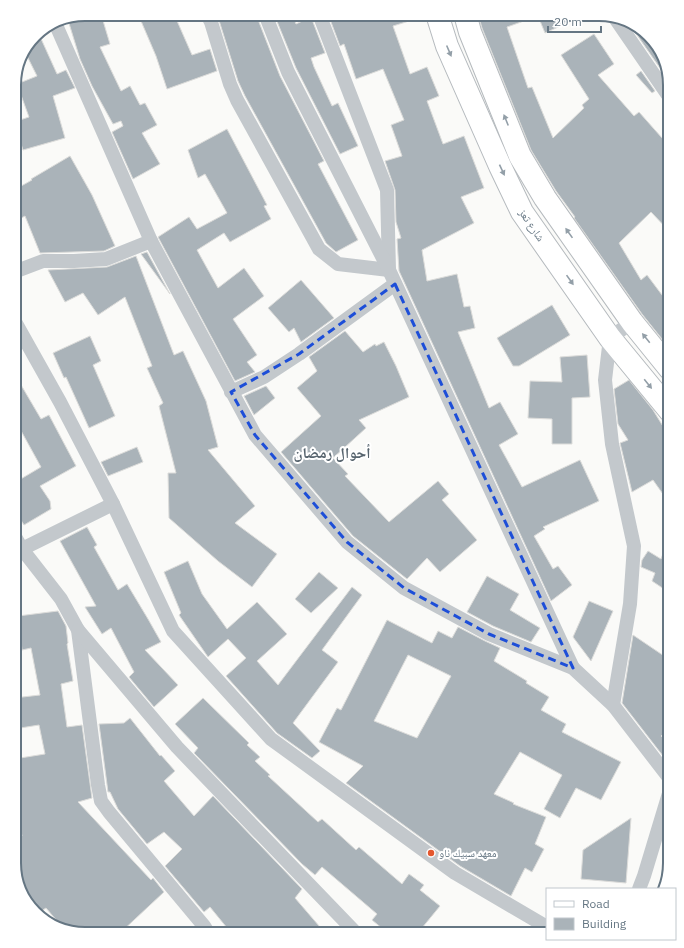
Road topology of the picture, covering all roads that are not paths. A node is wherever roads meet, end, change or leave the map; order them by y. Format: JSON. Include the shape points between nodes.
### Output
{"nodes":[{"id":1,"x":210,"y":21,"type":"edge"},
{"id":2,"x":268,"y":21,"type":"edge"},
{"id":3,"x":322,"y":21,"type":"edge"},
{"id":4,"x":439,"y":21,"type":"edge"},
{"id":5,"x":467,"y":21,"type":"edge"},
{"id":6,"x":618,"y":24,"type":"edge"},
{"id":7,"x":57,"y":28,"type":"edge"},
{"id":8,"x":663,"y":88,"type":"edge"},
{"id":9,"x":151,"y":241,"type":"junction"},
{"id":10,"x":21,"y":269,"type":"edge"},
{"id":11,"x":389,"y":270,"type":"junction"},
{"id":12,"x":395,"y":284,"type":"junction"},
{"id":13,"x":632,"y":322,"type":"junction"},
{"id":14,"x":21,"y":332,"type":"edge"},
{"id":15,"x":610,"y":338,"type":"junction"},
{"id":16,"x":663,"y":360,"type":"edge"},
{"id":17,"x":231,"y":392,"type":"junction"},
{"id":18,"x":663,"y":402,"type":"edge"},
{"id":19,"x":113,"y":504,"type":"junction"},
{"id":20,"x":21,"y":548,"type":"edge"},
{"id":21,"x":21,"y":552,"type":"edge"},
{"id":22,"x":78,"y":630,"type":"junction"},
{"id":23,"x":573,"y":668,"type":"junction"},
{"id":24,"x":613,"y":705,"type":"junction"},
{"id":25,"x":663,"y":769,"type":"edge"},
{"id":26,"x":663,"y":813,"type":"edge"},
{"id":27,"x":638,"y":888,"type":"edge"},
{"id":28,"x":546,"y":926,"type":"edge"},
{"id":29,"x":205,"y":927,"type":"edge"},
{"id":30,"x":350,"y":927,"type":"edge"}],
"edges":[{"from":1,"to":11,"type":"street","via":[[237,100],[319,249],[338,264]]},
{"from":2,"to":11,"type":"street","via":[[288,72]]},
{"from":3,"to":11,"type":"street","via":[[387,190]]},
{"from":4,"to":15,"type":"main road","name":"شارع تعز","one_way":true,"via":[[447,46],[522,212]]},
{"from":13,"to":5,"type":"main road","one_way":true,"via":[[545,198],[520,156]]},
{"from":6,"to":8,"type":"street"},
{"from":7,"to":9,"type":"street"},
{"from":9,"to":10,"type":"street","via":[[106,259],[43,261]]},
{"from":9,"to":17,"type":"street"},
{"from":11,"to":12,"type":"street"},
{"from":12,"to":17,"type":"street","via":[[299,354],[264,377]]},
{"from":12,"to":23,"type":"street"},
{"from":13,"to":15,"type":"street"},
{"from":16,"to":13,"type":"main road","one_way":true},
{"from":14,"to":19,"type":"street"},
{"from":15,"to":18,"type":"main road","name":"شارع تعز","one_way":true},
{"from":15,"to":24,"type":"street","via":[[604,380],[612,444],[634,546],[630,604]]},
{"from":17,"to":23,"type":"street","via":[[255,435],[347,542],[404,588],[489,634]]},
{"from":19,"to":20,"type":"street"},
{"from":19,"to":28,"type":"street","via":[[172,631],[271,739],[455,873]]},
{"from":21,"to":22,"type":"street","via":[[61,598]]},
{"from":22,"to":29,"type":"street","via":[[101,801]]},
{"from":22,"to":30,"type":"street","via":[[177,747]]},
{"from":23,"to":24,"type":"street"},
{"from":24,"to":25,"type":"street"},
{"from":26,"to":27,"type":"street"}]}
